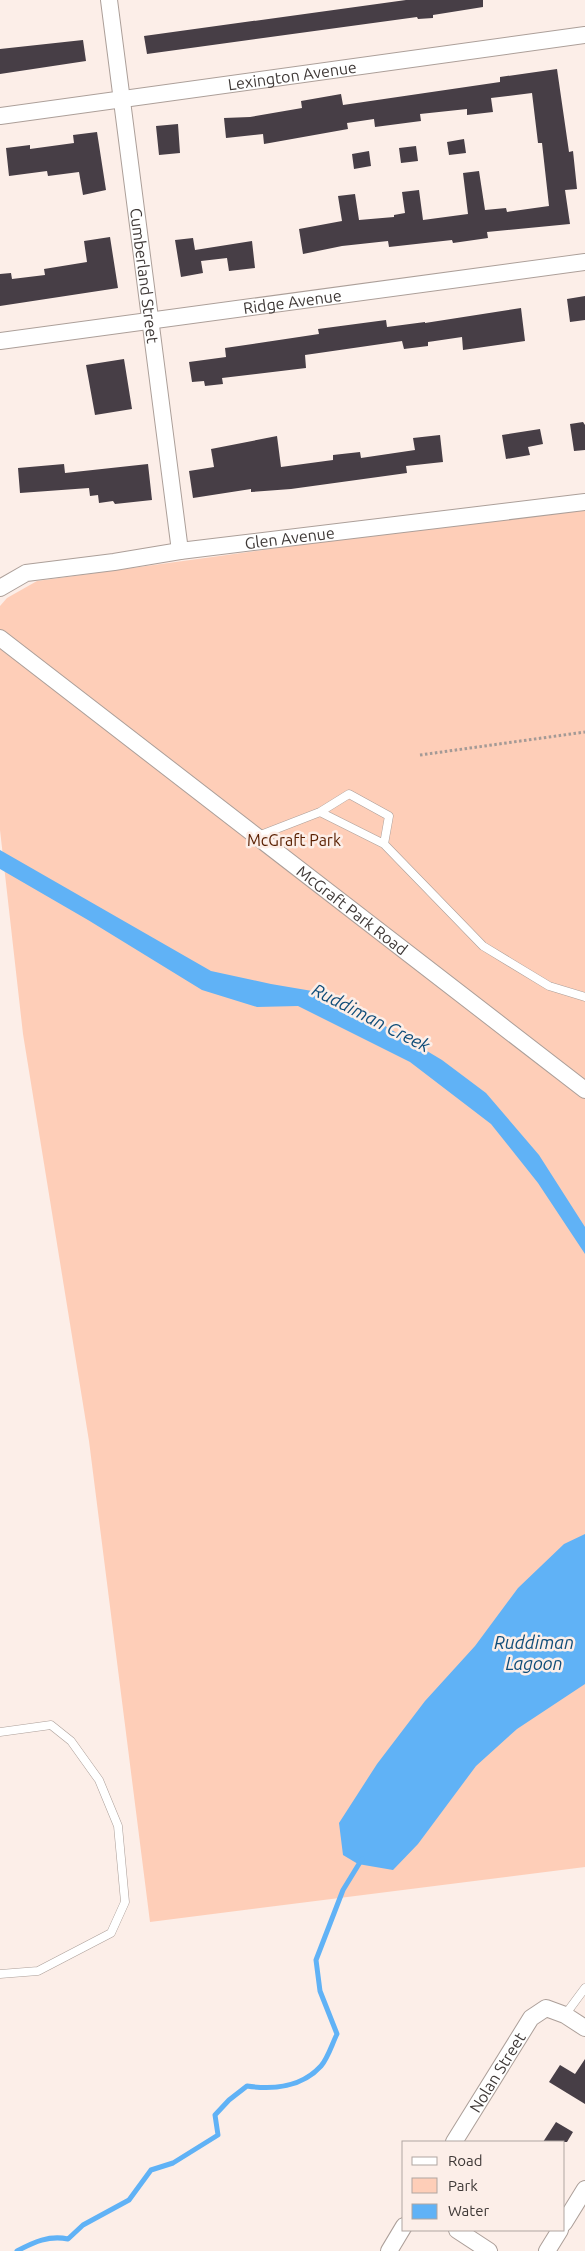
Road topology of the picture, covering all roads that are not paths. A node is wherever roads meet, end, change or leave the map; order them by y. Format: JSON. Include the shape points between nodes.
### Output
{"nodes":[{"id":1,"x":109,"y":0,"type":"edge"},
{"id":2,"x":585,"y":35,"type":"edge"},
{"id":3,"x":123,"y":100,"type":"junction"},
{"id":4,"x":0,"y":116,"type":"edge"},
{"id":5,"x":585,"y":262,"type":"edge"},
{"id":6,"x":152,"y":322,"type":"junction"},
{"id":7,"x":0,"y":341,"type":"edge"},
{"id":8,"x":585,"y":502,"type":"edge"},
{"id":9,"x":180,"y":551,"type":"junction"},
{"id":10,"x":0,"y":588,"type":"edge"},
{"id":11,"x":0,"y":638,"type":"edge"},
{"id":12,"x":320,"y":812,"type":"junction"},
{"id":13,"x":257,"y":836,"type":"junction"},
{"id":14,"x":384,"y":844,"type":"junction"},
{"id":15,"x":585,"y":997,"type":"edge"},
{"id":16,"x":585,"y":1090,"type":"edge"},
{"id":17,"x":0,"y":1732,"type":"edge"},
{"id":18,"x":0,"y":1974,"type":"edge"},
{"id":19,"x":585,"y":1988,"type":"edge"},
{"id":20,"x":565,"y":2015,"type":"junction"},
{"id":21,"x":585,"y":2028,"type":"edge"},
{"id":22,"x":455,"y":2141,"type":"edge"},
{"id":23,"x":585,"y":2189,"type":"edge"},
{"id":24,"x":565,"y":2221,"type":"edge"},
{"id":25,"x":402,"y":2229,"type":"edge"},
{"id":26,"x":459,"y":2231,"type":"edge"},
{"id":27,"x":559,"y":2231,"type":"edge"},
{"id":28,"x":389,"y":2251,"type":"edge"},
{"id":29,"x":489,"y":2251,"type":"edge"},
{"id":30,"x":547,"y":2251,"type":"edge"}],
"edges":[{"from":1,"to":3,"type":"street","name":"Cumberland Street"},
{"from":2,"to":3,"type":"street","name":"Lexington Avenue"},
{"from":3,"to":4,"type":"street","name":"Lexington Avenue"},
{"from":3,"to":6,"type":"street","name":"Cumberland Street"},
{"from":5,"to":6,"type":"street","name":"Ridge Avenue"},
{"from":6,"to":7,"type":"street","name":"Ridge Avenue"},
{"from":6,"to":9,"type":"street","name":"Cumberland Street"},
{"from":8,"to":9,"type":"street","name":"Glen Avenue"},
{"from":9,"to":10,"type":"street","name":"Glen Avenue","via":[[26,573]]},
{"from":11,"to":13,"type":"street","name":"McGraft Park Road"},
{"from":12,"to":13,"type":"lane"},
{"from":12,"to":14,"type":"lane"},
{"from":12,"to":14,"type":"lane","via":[[349,794],[389,816]]},
{"from":13,"to":16,"type":"street","name":"McGraft Park Road"},
{"from":14,"to":15,"type":"lane","via":[[483,946],[548,986]]},
{"from":17,"to":18,"type":"lane","via":[[51,1725],[71,1741],[99,1780],[118,1826],[125,1902],[111,1933],[38,1971]]},
{"from":19,"to":20,"type":"lane"},
{"from":20,"to":21,"type":"street"},
{"from":20,"to":22,"type":"street","name":"Nolan Street","via":[[546,2008],[531,2018]]},
{"from":23,"to":24,"type":"street"},
{"from":25,"to":28,"type":"street"},
{"from":26,"to":29,"type":"street"},
{"from":27,"to":30,"type":"street"}]}
